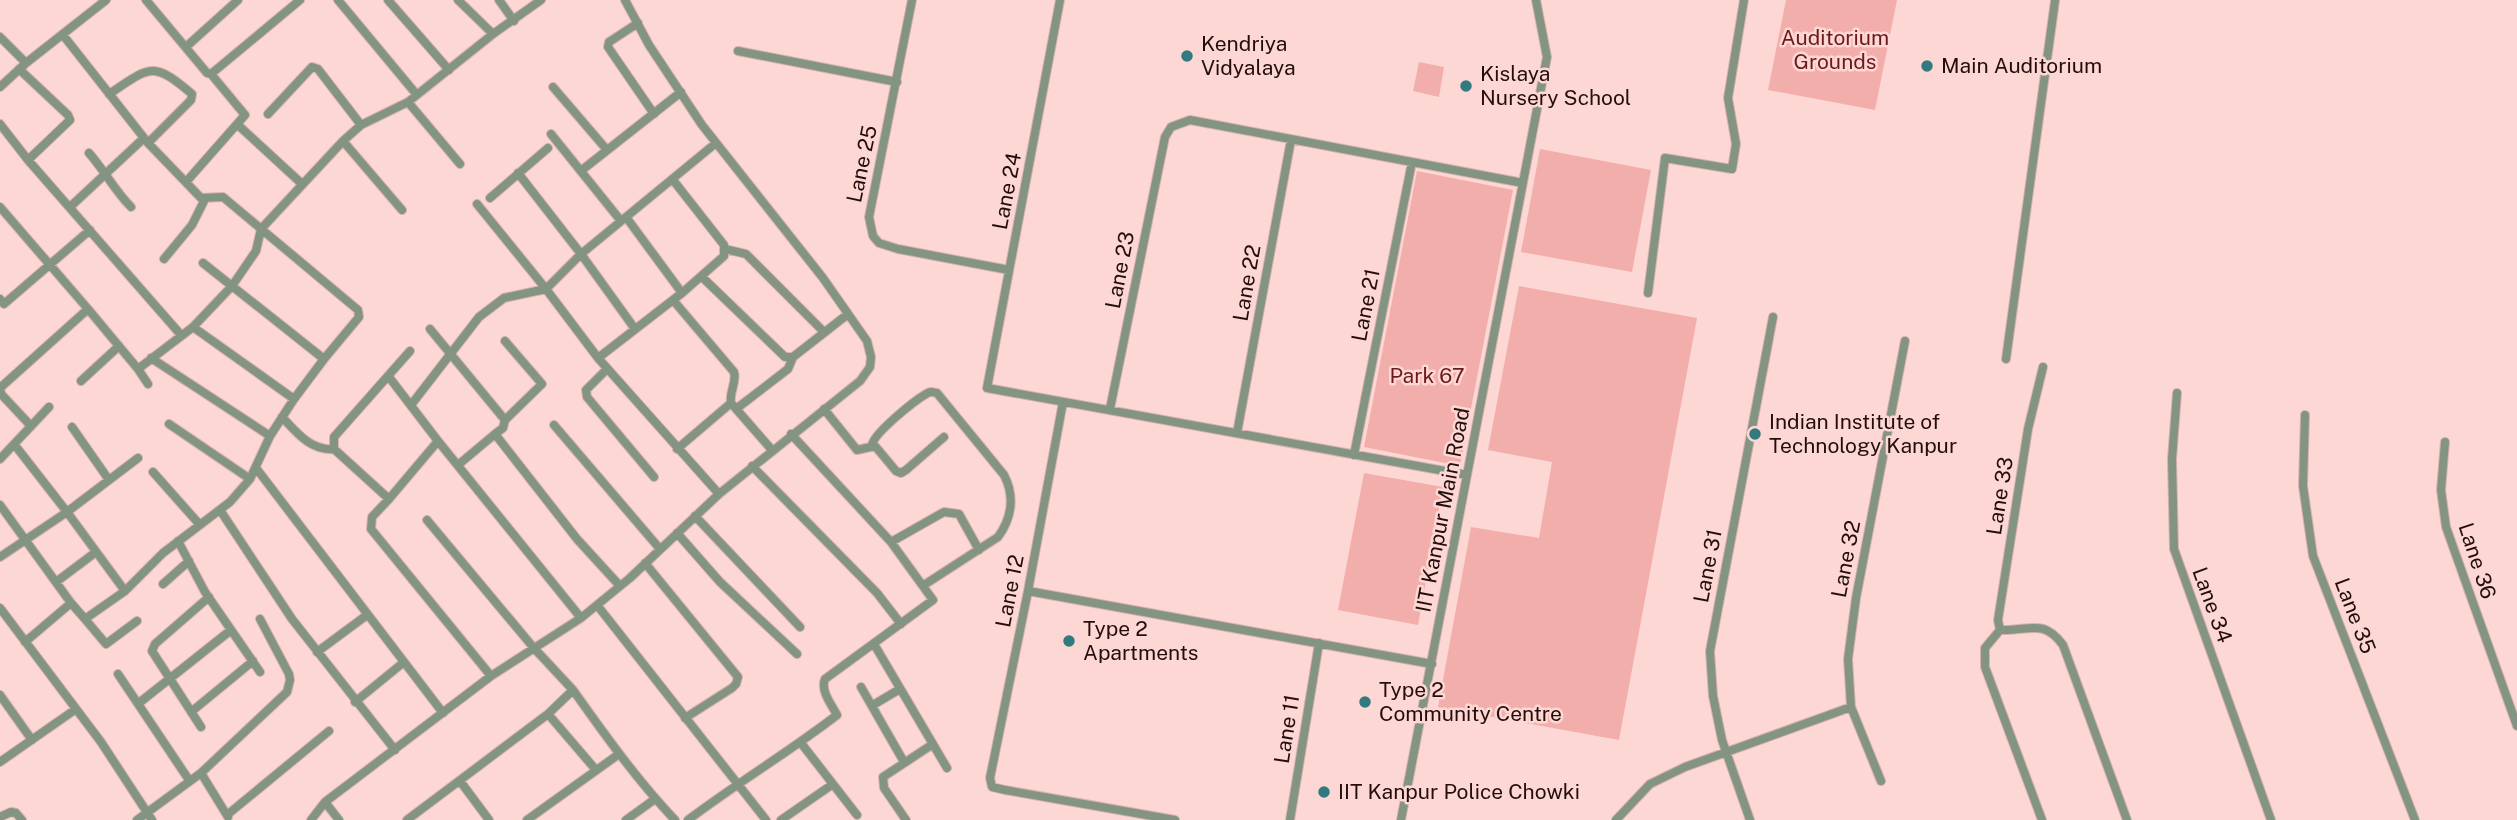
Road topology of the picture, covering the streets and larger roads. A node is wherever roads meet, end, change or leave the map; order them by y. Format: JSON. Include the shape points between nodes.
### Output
{"nodes":[{"id":1,"x":106,"y":0,"type":"edge"},
{"id":2,"x":146,"y":0,"type":"edge"},
{"id":3,"x":238,"y":0,"type":"edge"},
{"id":4,"x":300,"y":0,"type":"edge"},
{"id":5,"x":338,"y":0,"type":"edge"},
{"id":6,"x":388,"y":0,"type":"edge"},
{"id":7,"x":458,"y":0,"type":"edge"},
{"id":8,"x":499,"y":0,"type":"edge"},
{"id":9,"x":541,"y":0,"type":"edge"},
{"id":10,"x":625,"y":0,"type":"edge"},
{"id":11,"x":912,"y":0,"type":"edge"},
{"id":12,"x":1060,"y":0,"type":"edge"},
{"id":13,"x":1536,"y":0,"type":"edge"},
{"id":14,"x":1744,"y":0,"type":"edge"},
{"id":15,"x":2055,"y":1,"type":"edge"},
{"id":16,"x":514,"y":21,"type":"junction"},
{"id":17,"x":638,"y":23,"type":"junction"},
{"id":18,"x":493,"y":34,"type":"junction"},
{"id":19,"x":64,"y":35,"type":"junction"},
{"id":20,"x":0,"y":37,"type":"edge"},
{"id":21,"x":187,"y":46,"type":"junction"},
{"id":22,"x":738,"y":51,"type":"dead end"},
{"id":23,"x":22,"y":66,"type":"junction"},
{"id":24,"x":449,"y":70,"type":"junction"},
{"id":25,"x":211,"y":74,"type":"junction"},
{"id":26,"x":897,"y":82,"type":"junction"},
{"id":27,"x":0,"y":87,"type":"edge"},
{"id":28,"x":553,"y":87,"type":"dead end"},
{"id":29,"x":681,"y":92,"type":"junction"},
{"id":30,"x":109,"y":94,"type":"junction"},
{"id":31,"x":417,"y":95,"type":"junction"},
{"id":32,"x":408,"y":102,"type":"junction"},
{"id":33,"x":268,"y":114,"type":"dead end"},
{"id":34,"x":654,"y":114,"type":"junction"},
{"id":35,"x":0,"y":124,"type":"edge"},
{"id":36,"x":238,"y":125,"type":"junction"},
{"id":37,"x":361,"y":125,"type":"junction"},
{"id":38,"x":551,"y":134,"type":"dead end"},
{"id":39,"x":146,"y":140,"type":"junction"},
{"id":40,"x":1291,"y":140,"type":"junction"},
{"id":41,"x":342,"y":141,"type":"junction"},
{"id":42,"x":716,"y":143,"type":"junction"},
{"id":43,"x":548,"y":148,"type":"dead end"},
{"id":44,"x":607,"y":150,"type":"junction"},
{"id":45,"x":89,"y":153,"type":"dead end"},
{"id":46,"x":28,"y":160,"type":"junction"},
{"id":47,"x":1412,"y":162,"type":"junction"},
{"id":48,"x":460,"y":164,"type":"dead end"},
{"id":49,"x":582,"y":170,"type":"junction"},
{"id":50,"x":107,"y":173,"type":"junction"},
{"id":51,"x":519,"y":173,"type":"junction"},
{"id":52,"x":673,"y":180,"type":"junction"},
{"id":53,"x":186,"y":182,"type":"junction"},
{"id":54,"x":301,"y":183,"type":"junction"},
{"id":55,"x":1523,"y":183,"type":"junction"},
{"id":56,"x":489,"y":198,"type":"dead end"},
{"id":57,"x":205,"y":199,"type":"junction"},
{"id":58,"x":477,"y":204,"type":"dead end"},
{"id":59,"x":0,"y":207,"type":"edge"},
{"id":60,"x":70,"y":207,"type":"junction"},
{"id":61,"x":131,"y":207,"type":"dead end"},
{"id":62,"x":402,"y":210,"type":"dead end"},
{"id":63,"x":624,"y":219,"type":"junction"},
{"id":64,"x":261,"y":229,"type":"junction"},
{"id":65,"x":90,"y":230,"type":"junction"},
{"id":66,"x":725,"y":249,"type":"junction"},
{"id":67,"x":581,"y":254,"type":"junction"},
{"id":68,"x":164,"y":259,"type":"dead end"},
{"id":69,"x":203,"y":263,"type":"dead end"},
{"id":70,"x":49,"y":265,"type":"junction"},
{"id":71,"x":1009,"y":270,"type":"junction"},
{"id":72,"x":702,"y":277,"type":"junction"},
{"id":73,"x":232,"y":286,"type":"junction"},
{"id":74,"x":546,"y":289,"type":"junction"},
{"id":75,"x":682,"y":293,"type":"junction"},
{"id":76,"x":1648,"y":293,"type":"dead end"},
{"id":77,"x":673,"y":300,"type":"junction"},
{"id":78,"x":1,"y":304,"type":"edge"},
{"id":79,"x":88,"y":309,"type":"junction"},
{"id":80,"x":848,"y":314,"type":"junction"},
{"id":81,"x":1773,"y":317,"type":"dead end"},
{"id":82,"x":193,"y":327,"type":"junction"},
{"id":83,"x":430,"y":329,"type":"dead end"},
{"id":84,"x":635,"y":330,"type":"junction"},
{"id":85,"x":824,"y":332,"type":"junction"},
{"id":86,"x":181,"y":335,"type":"junction"},
{"id":87,"x":505,"y":341,"type":"dead end"},
{"id":88,"x":1905,"y":341,"type":"dead end"},
{"id":89,"x":119,"y":346,"type":"junction"},
{"id":90,"x":410,"y":351,"type":"dead end"},
{"id":91,"x":452,"y":353,"type":"junction"},
{"id":92,"x":793,"y":357,"type":"junction"},
{"id":93,"x":151,"y":358,"type":"junction"},
{"id":94,"x":598,"y":358,"type":"junction"},
{"id":95,"x":324,"y":359,"type":"junction"},
{"id":96,"x":2006,"y":359,"type":"dead end"},
{"id":97,"x":2043,"y":368,"type":"dead end"},
{"id":98,"x":138,"y":369,"type":"junction"},
{"id":99,"x":607,"y":369,"type":"junction"},
{"id":100,"x":389,"y":377,"type":"junction"},
{"id":101,"x":82,"y":381,"type":"dead end"},
{"id":102,"x":148,"y":384,"type":"dead end"},
{"id":103,"x":0,"y":387,"type":"edge"},
{"id":104,"x":2177,"y":393,"type":"dead end"},
{"id":105,"x":294,"y":399,"type":"junction"},
{"id":106,"x":1063,"y":402,"type":"junction"},
{"id":107,"x":411,"y":405,"type":"junction"},
{"id":108,"x":733,"y":406,"type":"junction"},
{"id":109,"x":49,"y":407,"type":"dead end"},
{"id":110,"x":824,"y":409,"type":"junction"},
{"id":111,"x":1110,"y":409,"type":"junction"},
{"id":112,"x":2305,"y":415,"type":"dead end"},
{"id":113,"x":282,"y":417,"type":"junction"},
{"id":114,"x":505,"y":420,"type":"junction"},
{"id":115,"x":169,"y":424,"type":"dead end"},
{"id":116,"x":554,"y":425,"type":"dead end"},
{"id":117,"x":31,"y":426,"type":"junction"},
{"id":118,"x":72,"y":427,"type":"dead end"},
{"id":119,"x":1237,"y":433,"type":"junction"},
{"id":120,"x":495,"y":434,"type":"junction"},
{"id":121,"x":791,"y":434,"type":"junction"},
{"id":122,"x":270,"y":436,"type":"junction"},
{"id":123,"x":944,"y":437,"type":"dead end"},
{"id":124,"x":438,"y":441,"type":"junction"},
{"id":125,"x":2445,"y":442,"type":"dead end"},
{"id":126,"x":14,"y":444,"type":"junction"},
{"id":127,"x":872,"y":445,"type":"junction"},
{"id":128,"x":334,"y":449,"type":"junction"},
{"id":129,"x":677,"y":449,"type":"junction"},
{"id":130,"x":772,"y":450,"type":"junction"},
{"id":131,"x":1354,"y":455,"type":"junction"},
{"id":132,"x":138,"y":458,"type":"dead end"},
{"id":133,"x":0,"y":459,"type":"edge"},
{"id":134,"x":458,"y":465,"type":"junction"},
{"id":135,"x":752,"y":466,"type":"junction"},
{"id":136,"x":256,"y":468,"type":"junction"},
{"id":137,"x":153,"y":472,"type":"dead end"},
{"id":138,"x":1467,"y":475,"type":"junction"},
{"id":139,"x":654,"y":477,"type":"dead end"},
{"id":140,"x":250,"y":479,"type":"junction"},
{"id":141,"x":109,"y":480,"type":"junction"},
{"id":142,"x":719,"y":494,"type":"junction"},
{"id":143,"x":389,"y":499,"type":"junction"},
{"id":144,"x":0,"y":505,"type":"edge"},
{"id":145,"x":220,"y":510,"type":"junction"},
{"id":146,"x":67,"y":512,"type":"junction"},
{"id":147,"x":695,"y":516,"type":"junction"},
{"id":148,"x":428,"y":520,"type":"dead end"},
{"id":149,"x":200,"y":525,"type":"junction"},
{"id":150,"x":677,"y":533,"type":"junction"},
{"id":151,"x":26,"y":540,"type":"junction"},
{"id":152,"x":178,"y":541,"type":"junction"},
{"id":153,"x":891,"y":542,"type":"junction"},
{"id":154,"x":660,"y":549,"type":"junction"},
{"id":155,"x":979,"y":550,"type":"junction"},
{"id":156,"x":96,"y":552,"type":"junction"},
{"id":157,"x":0,"y":557,"type":"edge"},
{"id":158,"x":189,"y":561,"type":"junction"},
{"id":159,"x":645,"y":563,"type":"junction"},
{"id":160,"x":56,"y":582,"type":"junction"},
{"id":161,"x":163,"y":584,"type":"dead end"},
{"id":162,"x":924,"y":585,"type":"junction"},
{"id":163,"x":620,"y":586,"type":"junction"},
{"id":164,"x":125,"y":591,"type":"junction"},
{"id":165,"x":1028,"y":592,"type":"junction"},
{"id":166,"x":209,"y":597,"type":"junction"},
{"id":167,"x":71,"y":603,"type":"junction"},
{"id":168,"x":597,"y":605,"type":"junction"},
{"id":169,"x":1,"y":612,"type":"edge"},
{"id":170,"x":368,"y":615,"type":"junction"},
{"id":171,"x":581,"y":618,"type":"junction"},
{"id":172,"x":260,"y":619,"type":"dead end"},
{"id":173,"x":85,"y":620,"type":"junction"},
{"id":174,"x":137,"y":621,"type":"dead end"},
{"id":175,"x":901,"y":624,"type":"junction"},
{"id":176,"x":800,"y":627,"type":"dead end"},
{"id":177,"x":231,"y":630,"type":"junction"},
{"id":178,"x":2000,"y":631,"type":"junction"},
{"id":179,"x":25,"y":642,"type":"junction"},
{"id":180,"x":1319,"y":643,"type":"junction"},
{"id":181,"x":874,"y":644,"type":"junction"},
{"id":182,"x":533,"y":647,"type":"junction"},
{"id":183,"x":317,"y":652,"type":"junction"},
{"id":184,"x":797,"y":654,"type":"dead end"},
{"id":185,"x":253,"y":661,"type":"junction"},
{"id":186,"x":404,"y":662,"type":"junction"},
{"id":187,"x":1432,"y":664,"type":"junction"},
{"id":188,"x":260,"y":672,"type":"dead end"},
{"id":189,"x":118,"y":674,"type":"dead end"},
{"id":190,"x":491,"y":676,"type":"junction"},
{"id":191,"x":169,"y":679,"type":"junction"},
{"id":192,"x":861,"y":687,"type":"dead end"},
{"id":193,"x":900,"y":689,"type":"junction"},
{"id":194,"x":573,"y":690,"type":"junction"},
{"id":195,"x":0,"y":697,"type":"edge"},
{"id":196,"x":355,"y":702,"type":"junction"},
{"id":197,"x":139,"y":703,"type":"junction"},
{"id":198,"x":873,"y":705,"type":"junction"},
{"id":199,"x":1851,"y":707,"type":"junction"},
{"id":200,"x":76,"y":709,"type":"junction"},
{"id":201,"x":191,"y":712,"type":"junction"},
{"id":202,"x":443,"y":713,"type":"junction"},
{"id":203,"x":548,"y":714,"type":"junction"},
{"id":204,"x":685,"y":718,"type":"junction"},
{"id":205,"x":2517,"y":726,"type":"edge"},
{"id":206,"x":201,"y":727,"type":"dead end"},
{"id":207,"x":329,"y":731,"type":"dead end"},
{"id":208,"x":32,"y":740,"type":"junction"},
{"id":209,"x":801,"y":743,"type":"junction"},
{"id":210,"x":933,"y":744,"type":"junction"},
{"id":211,"x":395,"y":750,"type":"junction"},
{"id":212,"x":1725,"y":752,"type":"junction"},
{"id":213,"x":619,"y":754,"type":"junction"},
{"id":214,"x":0,"y":762,"type":"edge"},
{"id":215,"x":904,"y":762,"type":"junction"},
{"id":216,"x":947,"y":768,"type":"dead end"},
{"id":217,"x":596,"y":770,"type":"junction"},
{"id":218,"x":201,"y":773,"type":"junction"},
{"id":219,"x":189,"y":780,"type":"junction"},
{"id":220,"x":460,"y":781,"type":"junction"},
{"id":221,"x":1881,"y":782,"type":"dead end"},
{"id":222,"x":736,"y":784,"type":"junction"},
{"id":223,"x":833,"y":784,"type":"junction"},
{"id":224,"x":655,"y":799,"type":"junction"},
{"id":225,"x":325,"y":802,"type":"junction"},
{"id":226,"x":857,"y":815,"type":"dead end"},
{"id":227,"x":0,"y":817,"type":"edge"},
{"id":228,"x":150,"y":817,"type":"edge"},
{"id":229,"x":228,"y":818,"type":"edge"},
{"id":230,"x":22,"y":820,"type":"edge"},
{"id":231,"x":137,"y":820,"type":"edge"},
{"id":232,"x":311,"y":820,"type":"edge"},
{"id":233,"x":339,"y":820,"type":"edge"},
{"id":234,"x":407,"y":820,"type":"edge"},
{"id":235,"x":489,"y":820,"type":"edge"},
{"id":236,"x":527,"y":820,"type":"edge"},
{"id":237,"x":626,"y":820,"type":"edge"},
{"id":238,"x":676,"y":820,"type":"edge"},
{"id":239,"x":688,"y":820,"type":"edge"},
{"id":240,"x":766,"y":820,"type":"edge"},
{"id":241,"x":781,"y":820,"type":"edge"},
{"id":242,"x":906,"y":820,"type":"edge"},
{"id":243,"x":1175,"y":820,"type":"edge"},
{"id":244,"x":1290,"y":820,"type":"edge"},
{"id":245,"x":1401,"y":820,"type":"edge"},
{"id":246,"x":1616,"y":820,"type":"edge"},
{"id":247,"x":1750,"y":820,"type":"edge"},
{"id":248,"x":2042,"y":820,"type":"edge"},
{"id":249,"x":2127,"y":820,"type":"edge"},
{"id":250,"x":2271,"y":820,"type":"edge"},
{"id":251,"x":2415,"y":820,"type":"edge"}],
"edges":[{"from":1,"to":19,"type":"street"},
{"from":2,"to":21,"type":"street"},
{"from":3,"to":21,"type":"street"},
{"from":4,"to":25,"type":"street"},
{"from":5,"to":31,"type":"street"},
{"from":6,"to":24,"type":"street"},
{"from":7,"to":18,"type":"street"},
{"from":8,"to":16,"type":"street"},
{"from":9,"to":16,"type":"street"},
{"from":10,"to":17,"type":"street"},
{"from":11,"to":26,"type":"street","name":"Lane 25"},
{"from":12,"to":71,"type":"street","name":"Lane 24"},
{"from":13,"to":55,"type":"street","name":"IIT Kanpur Main Road","via":[[1547,57]]},
{"from":14,"to":76,"type":"street","via":[[1728,98],[1736,144],[1732,169],[1665,158]]},
{"from":15,"to":96,"type":"street"},
{"from":16,"to":18,"type":"street"},
{"from":17,"to":29,"type":"street"},
{"from":17,"to":34,"type":"street","via":[[608,47]]},
{"from":18,"to":24,"type":"street"},
{"from":19,"to":23,"type":"street"},
{"from":19,"to":30,"type":"street"},
{"from":20,"to":23,"type":"street"},
{"from":21,"to":25,"type":"street"},
{"from":22,"to":26,"type":"street"},
{"from":23,"to":27,"type":"street"},
{"from":23,"to":46,"type":"street","via":[[70,120]]},
{"from":24,"to":31,"type":"street"},
{"from":25,"to":36,"type":"street","via":[[245,115]]},
{"from":26,"to":71,"type":"street","name":"Lane 25","via":[[869,217],[873,236],[898,249]]},
{"from":28,"to":44,"type":"street"},
{"from":29,"to":34,"type":"street"},
{"from":29,"to":42,"type":"street"},
{"from":30,"to":39,"type":"street"},
{"from":30,"to":39,"type":"street","via":[[151,70],[170,75],[192,94],[191,100]]},
{"from":31,"to":32,"type":"street"},
{"from":32,"to":37,"type":"street"},
{"from":32,"to":48,"type":"street"},
{"from":33,"to":37,"type":"street","via":[[312,67]]},
{"from":34,"to":44,"type":"street"},
{"from":35,"to":46,"type":"street"},
{"from":36,"to":53,"type":"street"},
{"from":36,"to":54,"type":"street"},
{"from":37,"to":41,"type":"street"},
{"from":38,"to":49,"type":"street"},
{"from":39,"to":50,"type":"street"},
{"from":39,"to":53,"type":"street"},
{"from":40,"to":47,"type":"street"},
{"from":40,"to":111,"type":"street","name":"Lane 23","via":[[1190,120],[1171,127],[1165,137]]},
{"from":40,"to":119,"type":"street","name":"Lane 22"},
{"from":41,"to":54,"type":"street"},
{"from":41,"to":62,"type":"street"},
{"from":42,"to":52,"type":"street"},
{"from":42,"to":80,"type":"street"},
{"from":43,"to":51,"type":"street"},
{"from":44,"to":49,"type":"street"},
{"from":45,"to":50,"type":"street"},
{"from":46,"to":60,"type":"street"},
{"from":47,"to":55,"type":"street"},
{"from":47,"to":131,"type":"street","name":"Lane 21"},
{"from":49,"to":63,"type":"street"},
{"from":50,"to":60,"type":"street"},
{"from":50,"to":61,"type":"street"},
{"from":51,"to":56,"type":"street"},
{"from":51,"to":67,"type":"street"},
{"from":52,"to":63,"type":"street"},
{"from":52,"to":66,"type":"street"},
{"from":53,"to":57,"type":"street"},
{"from":54,"to":64,"type":"street"},
{"from":55,"to":138,"type":"street","name":"IIT Kanpur Main Road"},
{"from":57,"to":64,"type":"street","via":[[223,197]]},
{"from":57,"to":68,"type":"street","via":[[192,225]]},
{"from":58,"to":74,"type":"street"},
{"from":59,"to":70,"type":"street"},
{"from":60,"to":65,"type":"street"},
{"from":63,"to":67,"type":"street"},
{"from":63,"to":75,"type":"street"},
{"from":64,"to":73,"type":"street","via":[[256,251]]},
{"from":64,"to":95,"type":"street","via":[[358,310],[359,317]]},
{"from":65,"to":70,"type":"street"},
{"from":65,"to":86,"type":"street"},
{"from":66,"to":72,"type":"street","via":[[724,256]]},
{"from":66,"to":85,"type":"street","via":[[746,254]]},
{"from":67,"to":74,"type":"street"},
{"from":67,"to":84,"type":"street"},
{"from":69,"to":73,"type":"street"},
{"from":70,"to":78,"type":"street"},
{"from":70,"to":79,"type":"street"},
{"from":71,"to":106,"type":"street","name":"Lane 24","via":[[987,388]]},
{"from":72,"to":75,"type":"street"},
{"from":72,"to":92,"type":"street","via":[[785,357]]},
{"from":73,"to":82,"type":"street"},
{"from":73,"to":95,"type":"street"},
{"from":74,"to":91,"type":"street","via":[[504,298],[479,317]]},
{"from":74,"to":94,"type":"street"},
{"from":75,"to":77,"type":"street"},
{"from":77,"to":84,"type":"street"},
{"from":77,"to":108,"type":"street","via":[[734,372]]},
{"from":79,"to":89,"type":"street"},
{"from":79,"to":103,"type":"street"},
{"from":80,"to":85,"type":"street"},
{"from":80,"to":110,"type":"street","via":[[867,341],[870,367],[860,381]]},
{"from":81,"to":212,"type":"street","name":"Lane 31","via":[[1710,651],[1713,696]]},
{"from":82,"to":86,"type":"street"},
{"from":82,"to":105,"type":"street"},
{"from":83,"to":91,"type":"street"},
{"from":84,"to":94,"type":"street"},
{"from":85,"to":92,"type":"street"},
{"from":86,"to":93,"type":"street"},
{"from":87,"to":114,"type":"street","via":[[542,384]]},
{"from":88,"to":199,"type":"street","name":"Lane 32","via":[[1856,598],[1848,659]]},
{"from":89,"to":98,"type":"street"},
{"from":89,"to":101,"type":"street"},
{"from":90,"to":100,"type":"street"},
{"from":91,"to":107,"type":"street"},
{"from":91,"to":114,"type":"street"},
{"from":92,"to":108,"type":"street","via":[[788,369]]},
{"from":93,"to":98,"type":"street"},
{"from":93,"to":122,"type":"street"},
{"from":94,"to":99,"type":"street"},
{"from":95,"to":105,"type":"street"},
{"from":97,"to":178,"type":"street","name":"Lane 33","via":[[2028,429]]},
{"from":98,"to":102,"type":"street"},
{"from":99,"to":129,"type":"street"},
{"from":99,"to":139,"type":"street","via":[[586,390],[587,397]]},
{"from":100,"to":107,"type":"street"},
{"from":100,"to":128,"type":"street","via":[[334,437]]},
{"from":103,"to":117,"type":"street","via":[[1,394]]},
{"from":104,"to":250,"type":"street","name":"Lane 34","via":[[2172,459],[2174,549]]},
{"from":105,"to":113,"type":"street"},
{"from":106,"to":111,"type":"street"},
{"from":106,"to":165,"type":"street","name":"Lane 12"},
{"from":107,"to":124,"type":"street"},
{"from":108,"to":129,"type":"street"},
{"from":108,"to":130,"type":"street"},
{"from":109,"to":117,"type":"street"},
{"from":110,"to":121,"type":"street"},
{"from":110,"to":127,"type":"street","via":[[857,450]]},
{"from":111,"to":119,"type":"street"},
{"from":112,"to":251,"type":"street","name":"Lane 35","via":[[2303,486],[2313,556]]},
{"from":113,"to":122,"type":"street"},
{"from":113,"to":128,"type":"street","via":[[314,447]]},
{"from":114,"to":120,"type":"street"},
{"from":115,"to":140,"type":"street"},
{"from":116,"to":154,"type":"street"},
{"from":117,"to":126,"type":"street"},
{"from":118,"to":141,"type":"street"},
{"from":119,"to":131,"type":"street"},
{"from":120,"to":134,"type":"street"},
{"from":120,"to":163,"type":"street"},
{"from":121,"to":130,"type":"street"},
{"from":121,"to":153,"type":"street"},
{"from":122,"to":136,"type":"street"},
{"from":123,"to":127,"type":"street","via":[[901,472]]},
{"from":124,"to":134,"type":"street"},
{"from":124,"to":143,"type":"street"},
{"from":125,"to":205,"type":"street","name":"Lane 36","via":[[2441,490],[2446,527]]},
{"from":126,"to":133,"type":"street"},
{"from":126,"to":146,"type":"street"},
{"from":127,"to":155,"type":"street","via":[[876,435],[916,402],[928,393],[937,393],[1010,486],[1010,511],[1004,528]]},
{"from":128,"to":143,"type":"street"},
{"from":129,"to":142,"type":"street"},
{"from":130,"to":135,"type":"street"},
{"from":131,"to":138,"type":"street"},
{"from":132,"to":141,"type":"street"},
{"from":134,"to":171,"type":"street"},
{"from":135,"to":142,"type":"street"},
{"from":135,"to":175,"type":"street","via":[[877,593]]},
{"from":136,"to":140,"type":"street"},
{"from":136,"to":170,"type":"street"},
{"from":137,"to":149,"type":"street"},
{"from":138,"to":187,"type":"street","name":"IIT Kanpur Main Road"},
{"from":140,"to":145,"type":"street"},
{"from":141,"to":146,"type":"street"},
{"from":142,"to":147,"type":"street"},
{"from":143,"to":190,"type":"street","via":[[372,517],[371,529]]},
{"from":144,"to":151,"type":"street"},
{"from":145,"to":149,"type":"street"},
{"from":145,"to":183,"type":"street"},
{"from":146,"to":151,"type":"street"},
{"from":146,"to":156,"type":"street"},
{"from":147,"to":150,"type":"street"},
{"from":147,"to":176,"type":"street"},
{"from":148,"to":182,"type":"street"},
{"from":149,"to":152,"type":"street"},
{"from":150,"to":154,"type":"street"},
{"from":150,"to":184,"type":"street","via":[[720,582]]},
{"from":151,"to":157,"type":"street"},
{"from":151,"to":160,"type":"street"},
{"from":152,"to":158,"type":"street"},
{"from":152,"to":164,"type":"street"},
{"from":153,"to":155,"type":"street","via":[[950,511],[959,514]]},
{"from":153,"to":162,"type":"street"},
{"from":154,"to":159,"type":"street"},
{"from":155,"to":162,"type":"street"},
{"from":156,"to":160,"type":"street"},
{"from":156,"to":164,"type":"street"},
{"from":158,"to":161,"type":"street"},
{"from":158,"to":166,"type":"street"},
{"from":159,"to":163,"type":"street"},
{"from":159,"to":204,"type":"street","via":[[738,677],[732,688]]},
{"from":160,"to":167,"type":"street"},
{"from":162,"to":175,"type":"street","via":[[933,597],[931,603]]},
{"from":163,"to":168,"type":"street"},
{"from":164,"to":173,"type":"street"},
{"from":165,"to":180,"type":"street"},
{"from":165,"to":243,"type":"street","name":"Lane 12","via":[[990,778],[992,787]]},
{"from":166,"to":177,"type":"street"},
{"from":166,"to":191,"type":"street","via":[[153,646]]},
{"from":167,"to":173,"type":"street"},
{"from":167,"to":179,"type":"street"},
{"from":168,"to":171,"type":"street"},
{"from":168,"to":204,"type":"street"},
{"from":169,"to":179,"type":"street"},
{"from":170,"to":183,"type":"street"},
{"from":170,"to":186,"type":"street"},
{"from":171,"to":182,"type":"street"},
{"from":172,"to":218,"type":"street","via":[[289,674],[288,689]]},
{"from":173,"to":174,"type":"street","via":[[106,645]]},
{"from":175,"to":181,"type":"street"},
{"from":177,"to":185,"type":"street"},
{"from":177,"to":191,"type":"street"},
{"from":178,"to":248,"type":"street","name":"Lane 33","via":[[1985,648],[1984,667]]},
{"from":178,"to":249,"type":"street","via":[[2044,628],[2063,645]]},
{"from":179,"to":200,"type":"street"},
{"from":180,"to":187,"type":"street"},
{"from":180,"to":244,"type":"street","name":"Lane 11"},
{"from":181,"to":193,"type":"street"},
{"from":181,"to":209,"type":"street","via":[[825,679],[825,691],[837,715]]},
{"from":182,"to":190,"type":"street"},
{"from":182,"to":194,"type":"street"},
{"from":183,"to":196,"type":"street"},
{"from":185,"to":188,"type":"street"},
{"from":185,"to":201,"type":"street"},
{"from":186,"to":196,"type":"street"},
{"from":186,"to":202,"type":"street"},
{"from":187,"to":245,"type":"street","name":"IIT Kanpur Main Road"},
{"from":189,"to":197,"type":"street"},
{"from":190,"to":202,"type":"street"},
{"from":191,"to":197,"type":"street"},
{"from":191,"to":201,"type":"street"},
{"from":192,"to":198,"type":"street"},
{"from":193,"to":198,"type":"street"},
{"from":193,"to":210,"type":"street"},
{"from":194,"to":203,"type":"street"},
{"from":194,"to":213,"type":"street"},
{"from":195,"to":208,"type":"street"},
{"from":196,"to":211,"type":"street"},
{"from":197,"to":219,"type":"street"},
{"from":198,"to":215,"type":"street"},
{"from":199,"to":212,"type":"street"},
{"from":199,"to":221,"type":"street","name":"Lane 32"},
{"from":200,"to":208,"type":"street"},
{"from":200,"to":228,"type":"street"},
{"from":201,"to":206,"type":"street"},
{"from":202,"to":211,"type":"street"},
{"from":203,"to":217,"type":"street"},
{"from":203,"to":220,"type":"street"},
{"from":204,"to":222,"type":"street"},
{"from":207,"to":229,"type":"street"},
{"from":208,"to":214,"type":"street"},
{"from":209,"to":222,"type":"street"},
{"from":209,"to":223,"type":"street"},
{"from":210,"to":215,"type":"street"},
{"from":210,"to":216,"type":"street"},
{"from":211,"to":225,"type":"street"},
{"from":212,"to":246,"type":"street","via":[[1650,784]]},
{"from":212,"to":247,"type":"street","name":"Lane 31"},
{"from":213,"to":217,"type":"street"},
{"from":213,"to":224,"type":"street"},
{"from":215,"to":242,"type":"street","via":[[882,781]]},
{"from":217,"to":236,"type":"street"},
{"from":218,"to":219,"type":"street"},
{"from":218,"to":229,"type":"street"},
{"from":219,"to":228,"type":"street"},
{"from":220,"to":234,"type":"street"},
{"from":220,"to":235,"type":"street"},
{"from":222,"to":239,"type":"street"},
{"from":222,"to":240,"type":"street"},
{"from":223,"to":226,"type":"street"},
{"from":223,"to":241,"type":"street"},
{"from":224,"to":237,"type":"street"},
{"from":224,"to":238,"type":"street"},
{"from":225,"to":232,"type":"street"},
{"from":225,"to":233,"type":"street"},
{"from":227,"to":230,"type":"street","via":[[11,812]]},
{"from":228,"to":231,"type":"street"}]}
